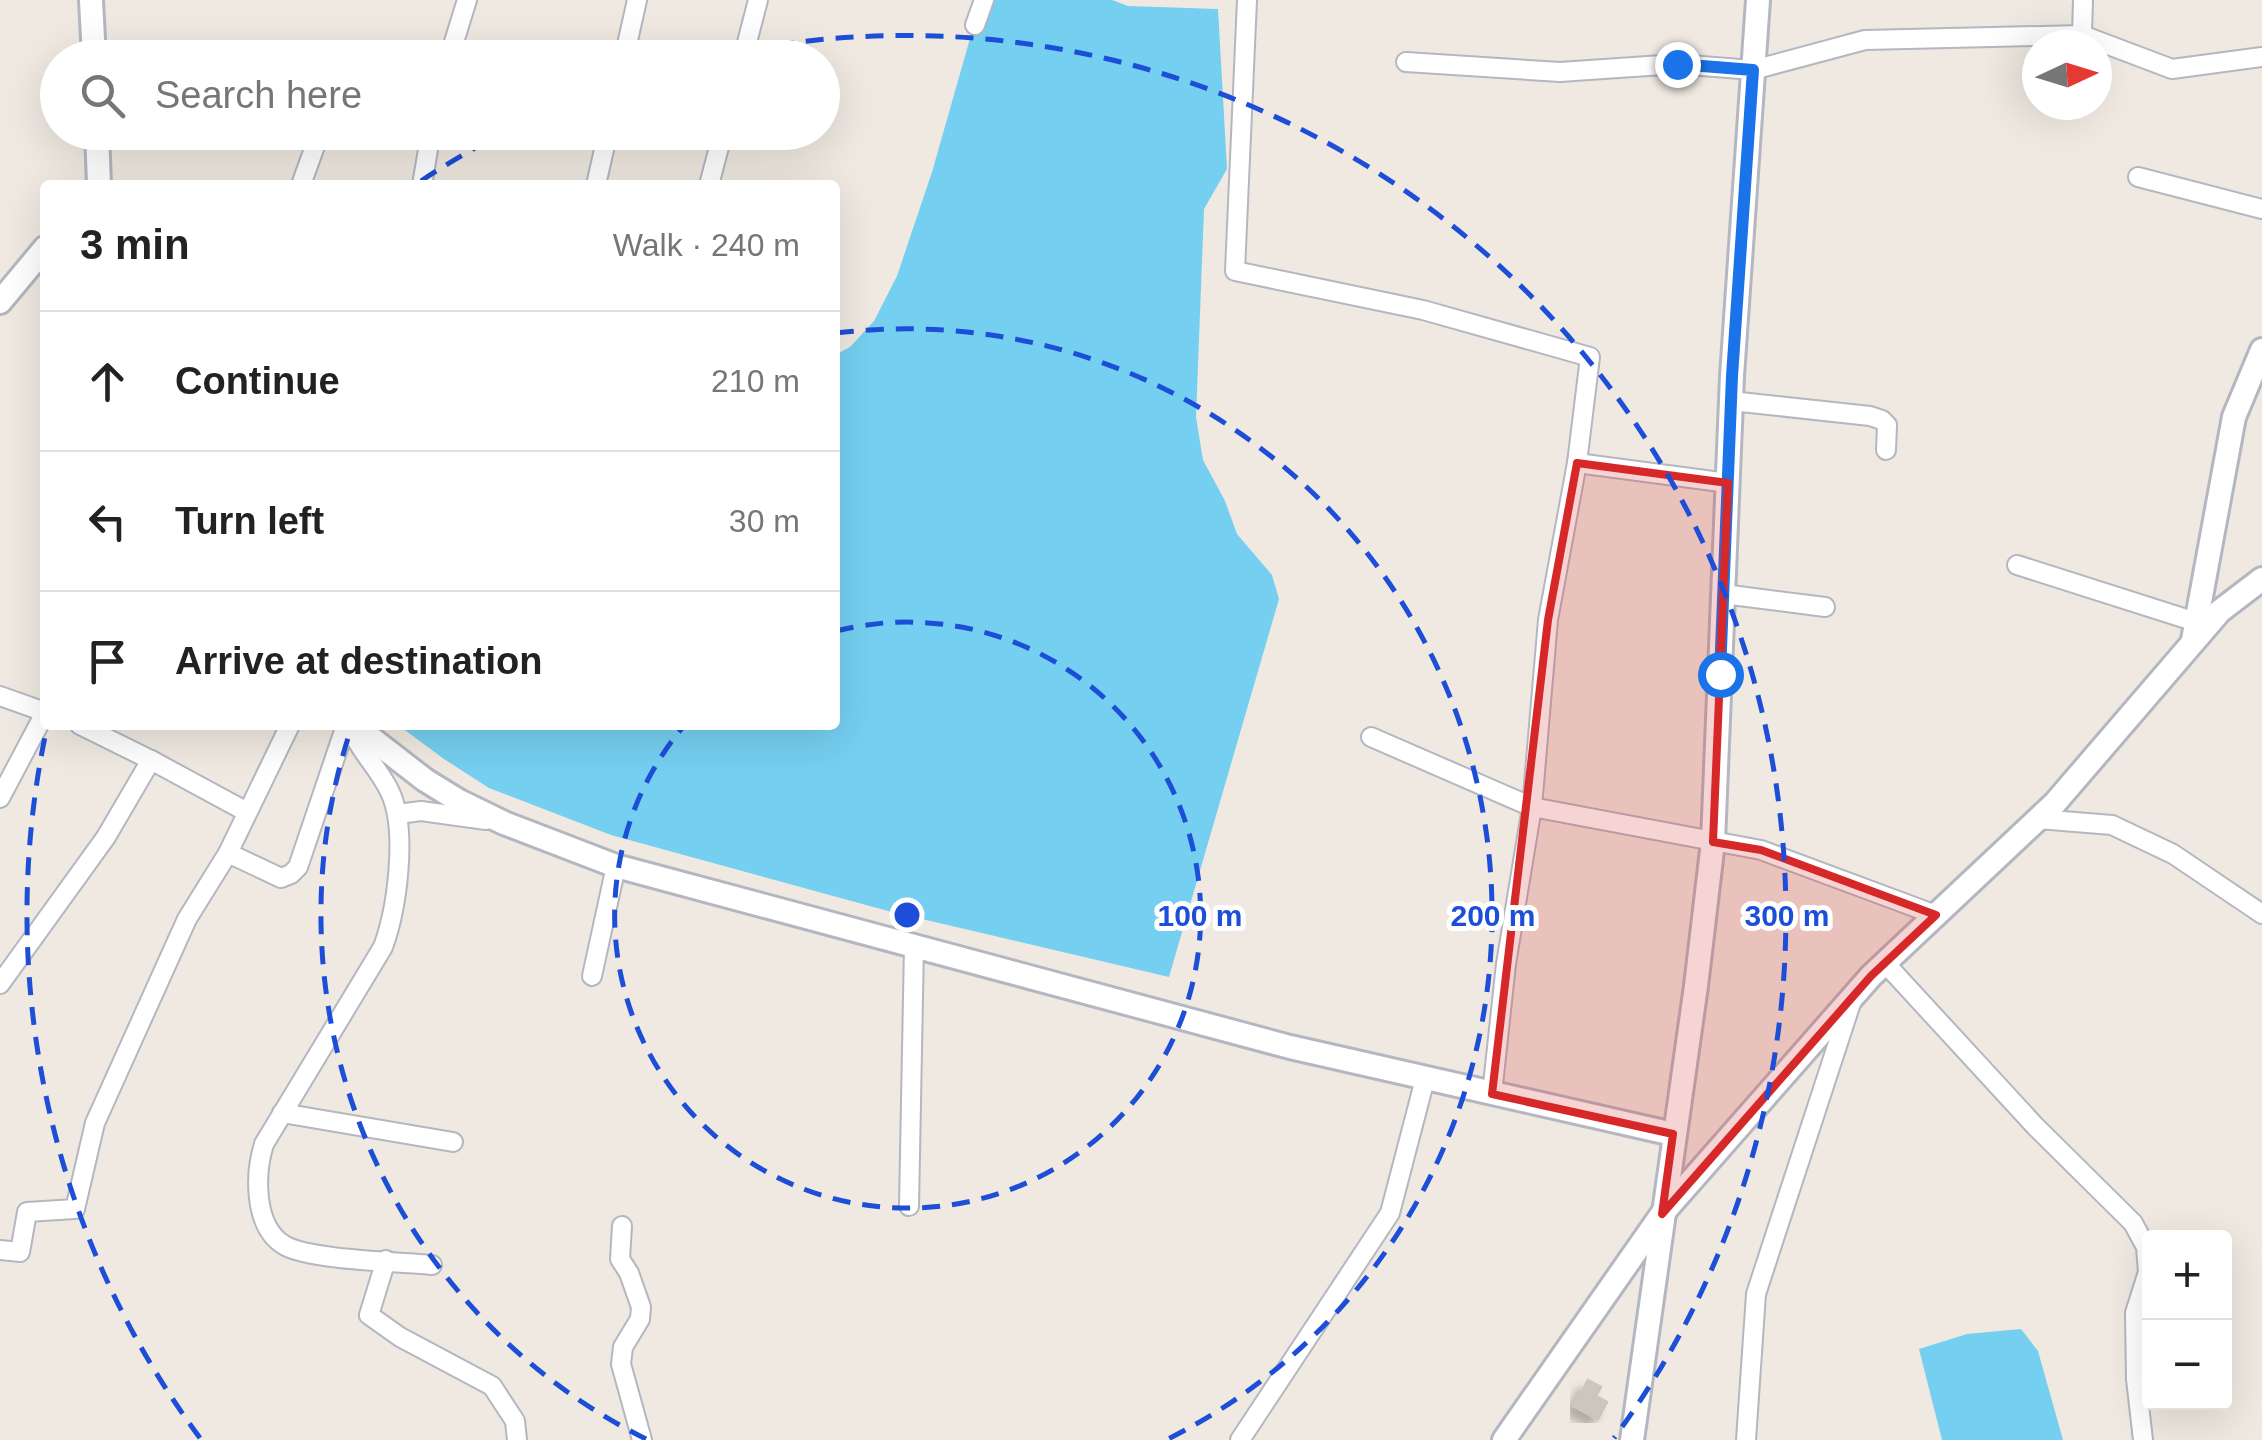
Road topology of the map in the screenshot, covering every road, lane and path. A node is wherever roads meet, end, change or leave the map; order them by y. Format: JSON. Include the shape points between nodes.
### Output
{"nodes":[{"id":1,"x":91,"y":0,"type":"edge"},
{"id":2,"x":466,"y":0,"type":"edge"},
{"id":3,"x":637,"y":0,"type":"edge"},
{"id":4,"x":758,"y":0,"type":"edge"},
{"id":5,"x":984,"y":0,"type":"edge"},
{"id":6,"x":1247,"y":0,"type":"edge"},
{"id":7,"x":1758,"y":0,"type":"edge"},
{"id":8,"x":2083,"y":0,"type":"edge"},
{"id":9,"x":975,"y":24,"type":"dead end"},
{"id":10,"x":2082,"y":30,"type":"edge"},
{"id":11,"x":2022,"y":36,"type":"edge"},
{"id":12,"x":93,"y":40,"type":"edge"},
{"id":13,"x":454,"y":40,"type":"edge"},
{"id":14,"x":628,"y":40,"type":"edge"},
{"id":15,"x":748,"y":40,"type":"edge"},
{"id":16,"x":2112,"y":46,"type":"edge"},
{"id":17,"x":2262,"y":57,"type":"edge"},
{"id":18,"x":1406,"y":62,"type":"dead end"},
{"id":19,"x":1753,"y":70,"type":"junction"},
{"id":20,"x":98,"y":150,"type":"edge"},
{"id":21,"x":314,"y":150,"type":"edge"},
{"id":22,"x":428,"y":150,"type":"edge"},
{"id":23,"x":604,"y":150,"type":"edge"},
{"id":24,"x":718,"y":150,"type":"edge"},
{"id":25,"x":2138,"y":177,"type":"dead end"},
{"id":26,"x":99,"y":180,"type":"edge"},
{"id":27,"x":303,"y":180,"type":"edge"},
{"id":28,"x":423,"y":180,"type":"edge"},
{"id":29,"x":597,"y":180,"type":"edge"},
{"id":30,"x":710,"y":180,"type":"edge"},
{"id":31,"x":2262,"y":209,"type":"edge"},
{"id":32,"x":40,"y":254,"type":"edge"},
{"id":33,"x":0,"y":302,"type":"edge"},
{"id":34,"x":2262,"y":350,"type":"edge"},
{"id":35,"x":1731,"y":401,"type":"junction"},
{"id":36,"x":1886,"y":450,"type":"dead end"},
{"id":37,"x":1577,"y":464,"type":"junction"},
{"id":38,"x":1728,"y":483,"type":"junction"},
{"id":39,"x":2017,"y":565,"type":"dead end"},
{"id":40,"x":2262,"y":579,"type":"edge"},
{"id":41,"x":1724,"y":594,"type":"junction"},
{"id":42,"x":1825,"y":607,"type":"dead end"},
{"id":43,"x":2194,"y":632,"type":"junction"},
{"id":44,"x":0,"y":696,"type":"edge"},
{"id":45,"x":40,"y":711,"type":"edge"},
{"id":46,"x":40,"y":722,"type":"edge"},
{"id":47,"x":90,"y":730,"type":"edge"},
{"id":48,"x":288,"y":730,"type":"edge"},
{"id":49,"x":348,"y":730,"type":"edge"},
{"id":50,"x":352,"y":730,"type":"edge"},
{"id":51,"x":357,"y":730,"type":"edge"},
{"id":52,"x":1370,"y":737,"type":"dead end"},
{"id":53,"x":151,"y":760,"type":"junction"},
{"id":54,"x":0,"y":798,"type":"edge"},
{"id":55,"x":1532,"y":807,"type":"junction"},
{"id":56,"x":247,"y":812,"type":"junction"},
{"id":57,"x":398,"y":814,"type":"junction"},
{"id":58,"x":2038,"y":819,"type":"junction"},
{"id":59,"x":504,"y":822,"type":"junction"},
{"id":60,"x":1713,"y":842,"type":"junction"},
{"id":61,"x":228,"y":853,"type":"junction"},
{"id":62,"x":616,"y":866,"type":"junction"},
{"id":63,"x":2262,"y":914,"type":"edge"},
{"id":64,"x":1936,"y":915,"type":"junction"},
{"id":65,"x":914,"y":946,"type":"junction"},
{"id":66,"x":1885,"y":962,"type":"junction"},
{"id":67,"x":592,"y":976,"type":"dead end"},
{"id":68,"x":0,"y":984,"type":"edge"},
{"id":69,"x":1854,"y":995,"type":"junction"},
{"id":70,"x":1426,"y":1079,"type":"junction"},
{"id":71,"x":1492,"y":1094,"type":"junction"},
{"id":72,"x":282,"y":1114,"type":"junction"},
{"id":73,"x":1673,"y":1134,"type":"junction"},
{"id":74,"x":453,"y":1142,"type":"dead end"},
{"id":75,"x":909,"y":1206,"type":"dead end"},
{"id":76,"x":1662,"y":1214,"type":"junction"},
{"id":77,"x":622,"y":1226,"type":"dead end"},
{"id":78,"x":0,"y":1250,"type":"edge"},
{"id":79,"x":386,"y":1260,"type":"junction"},
{"id":80,"x":432,"y":1265,"type":"dead end"},
{"id":81,"x":517,"y":1440,"type":"edge"},
{"id":82,"x":642,"y":1440,"type":"edge"},
{"id":83,"x":1240,"y":1440,"type":"edge"},
{"id":84,"x":1504,"y":1440,"type":"edge"},
{"id":85,"x":1632,"y":1440,"type":"edge"},
{"id":86,"x":1746,"y":1440,"type":"edge"},
{"id":87,"x":2143,"y":1440,"type":"edge"}],
"edges":[{"from":1,"to":12,"type":"street"},
{"from":2,"to":13,"type":"street"},
{"from":3,"to":14,"type":"street"},
{"from":4,"to":15,"type":"street"},
{"from":5,"to":9,"type":"street"},
{"from":6,"to":37,"type":"street","via":[[1235,271],[1423,310],[1590,357]]},
{"from":7,"to":19,"type":"street"},
{"from":8,"to":10,"type":"street"},
{"from":11,"to":19,"type":"street","via":[[1865,40]]},
{"from":16,"to":17,"type":"street","via":[[2172,69]]},
{"from":18,"to":19,"type":"street","via":[[1560,72],[1677,64]]},
{"from":19,"to":35,"type":"street"},
{"from":20,"to":26,"type":"street"},
{"from":21,"to":27,"type":"street"},
{"from":22,"to":28,"type":"street"},
{"from":23,"to":29,"type":"street"},
{"from":24,"to":30,"type":"street"},
{"from":25,"to":31,"type":"street"},
{"from":32,"to":33,"type":"street"},
{"from":34,"to":43,"type":"street","via":[[2234,417]]},
{"from":35,"to":36,"type":"street","via":[[1882,420]]},
{"from":35,"to":38,"type":"street"},
{"from":37,"to":38,"type":"street"},
{"from":37,"to":55,"type":"street","via":[[1548,620]]},
{"from":38,"to":41,"type":"street"},
{"from":39,"to":43,"type":"street"},
{"from":40,"to":43,"type":"street"},
{"from":41,"to":42,"type":"street"},
{"from":41,"to":60,"type":"street"},
{"from":43,"to":58,"type":"street"},
{"from":44,"to":45,"type":"street"},
{"from":46,"to":54,"type":"street"},
{"from":47,"to":53,"type":"street"},
{"from":48,"to":56,"type":"street"},
{"from":49,"to":61,"type":"street","via":[[298,867],[281,878]]},
{"from":50,"to":57,"type":"street"},
{"from":51,"to":59,"type":"street","via":[[425,780]]},
{"from":52,"to":55,"type":"street"},
{"from":53,"to":56,"type":"street"},
{"from":53,"to":68,"type":"street","via":[[106,837]]},
{"from":55,"to":60,"type":"street"},
{"from":55,"to":71,"type":"street"},
{"from":56,"to":61,"type":"street"},
{"from":57,"to":59,"type":"street"},
{"from":57,"to":72,"type":"street","via":[[390,930]]},
{"from":58,"to":63,"type":"street","via":[[2112,825],[2173,854]]},
{"from":58,"to":64,"type":"street"},
{"from":59,"to":62,"type":"street"},
{"from":60,"to":64,"type":"street","via":[[1761,850]]},
{"from":60,"to":73,"type":"street"},
{"from":61,"to":78,"type":"street","via":[[187,919],[94,1123],[74,1210],[28,1212],[20,1252]]},
{"from":62,"to":65,"type":"street"},
{"from":62,"to":67,"type":"street"},
{"from":64,"to":66,"type":"street"},
{"from":65,"to":70,"type":"street"},
{"from":65,"to":75,"type":"street"},
{"from":66,"to":69,"type":"street"},
{"from":66,"to":87,"type":"street","via":[[2133,1223],[2146,1247],[2148,1272],[2136,1313]]},
{"from":69,"to":76,"type":"street"},
{"from":69,"to":86,"type":"street","via":[[1756,1294]]},
{"from":70,"to":71,"type":"street"},
{"from":70,"to":83,"type":"street","via":[[1390,1213]]},
{"from":71,"to":73,"type":"street"},
{"from":72,"to":74,"type":"street"},
{"from":72,"to":79,"type":"street","via":[[257,1167],[270,1231],[285,1246],[310,1253]]},
{"from":73,"to":76,"type":"street"},
{"from":76,"to":84,"type":"street"},
{"from":76,"to":85,"type":"street"},
{"from":77,"to":82,"type":"street","via":[[620,1259],[641,1307],[621,1364]]},
{"from":79,"to":80,"type":"street"},
{"from":79,"to":81,"type":"street","via":[[369,1315],[492,1386],[515,1421]]}]}
